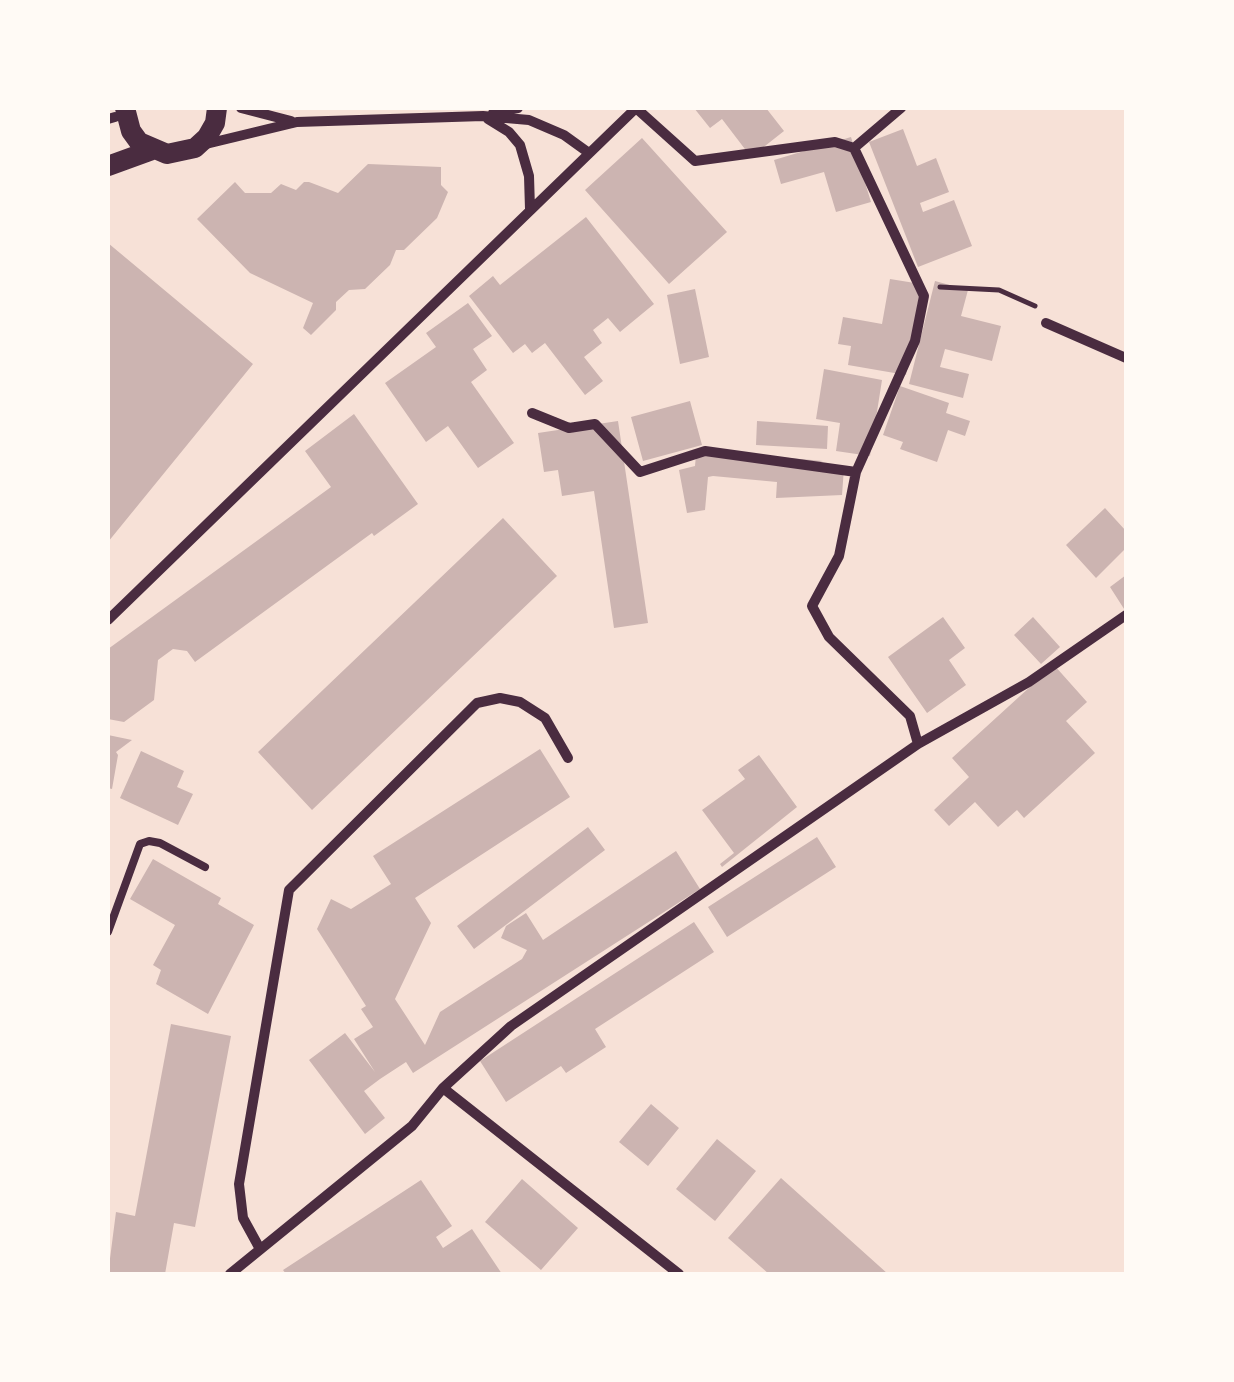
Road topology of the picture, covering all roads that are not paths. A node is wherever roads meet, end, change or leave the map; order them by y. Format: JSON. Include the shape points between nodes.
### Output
{"nodes":[{"id":1,"x":217,"y":108,"type":"edge"},
{"id":2,"x":241,"y":108,"type":"edge"},
{"id":3,"x":518,"y":108,"type":"edge"},
{"id":4,"x":635,"y":108,"type":"edge"},
{"id":5,"x":901,"y":108,"type":"edge"},
{"id":6,"x":115,"y":116,"type":"edge"},
{"id":7,"x":483,"y":116,"type":"junction"},
{"id":8,"x":297,"y":122,"type":"junction"},
{"id":9,"x":195,"y":148,"type":"junction"},
{"id":10,"x":854,"y":148,"type":"junction"},
{"id":11,"x":152,"y":150,"type":"junction"},
{"id":12,"x":589,"y":153,"type":"junction"},
{"id":13,"x":108,"y":166,"type":"edge"},
{"id":14,"x":530,"y":209,"type":"junction"},
{"id":15,"x":1046,"y":324,"type":"road end"},
{"id":16,"x":1126,"y":358,"type":"edge"},
{"id":17,"x":532,"y":413,"type":"dead end"},
{"id":18,"x":856,"y":472,"type":"junction"},
{"id":19,"x":1126,"y":615,"type":"edge"},
{"id":20,"x":108,"y":620,"type":"edge"},
{"id":21,"x":918,"y":744,"type":"junction"},
{"id":22,"x":568,"y":758,"type":"dead end"},
{"id":23,"x":204,"y":867,"type":"dead end"},
{"id":24,"x":108,"y":932,"type":"edge"},
{"id":25,"x":443,"y":1088,"type":"junction"},
{"id":26,"x":260,"y":1249,"type":"junction"},
{"id":27,"x":230,"y":1274,"type":"edge"},
{"id":28,"x":679,"y":1274,"type":"edge"}],
"edges":[{"from":1,"to":9,"type":"main road","via":[[215,123]]},
{"from":2,"to":8,"type":"street"},
{"from":3,"to":7,"type":"street"},
{"from":4,"to":10,"type":"street","via":[[695,161],[835,142]]},
{"from":4,"to":12,"type":"street"},
{"from":5,"to":10,"type":"street"},
{"from":6,"to":11,"type":"main road"},
{"from":7,"to":8,"type":"street"},
{"from":7,"to":12,"type":"street","via":[[529,120]]},
{"from":7,"to":14,"type":"street","via":[[520,144]]},
{"from":8,"to":9,"type":"street"},
{"from":9,"to":11,"type":"main road"},
{"from":10,"to":18,"type":"street","via":[[924,296],[915,341]]},
{"from":11,"to":13,"type":"main road"},
{"from":12,"to":14,"type":"street"},
{"from":14,"to":20,"type":"street"},
{"from":15,"to":16,"type":"street"},
{"from":17,"to":18,"type":"street","via":[[568,428],[596,424],[640,472],[704,451]]},
{"from":18,"to":21,"type":"street","via":[[839,556],[812,606],[828,637],[910,716]]},
{"from":19,"to":21,"type":"street","via":[[1029,682]]},
{"from":21,"to":25,"type":"street","via":[[511,1026]]},
{"from":22,"to":26,"type":"street","via":[[545,718],[520,702],[477,703],[290,890],[239,1184],[243,1218]]},
{"from":23,"to":24,"type":"lane","via":[[160,843],[140,844]]},
{"from":25,"to":26,"type":"street","via":[[412,1126]]},
{"from":25,"to":28,"type":"street"},
{"from":26,"to":27,"type":"street"}]}
